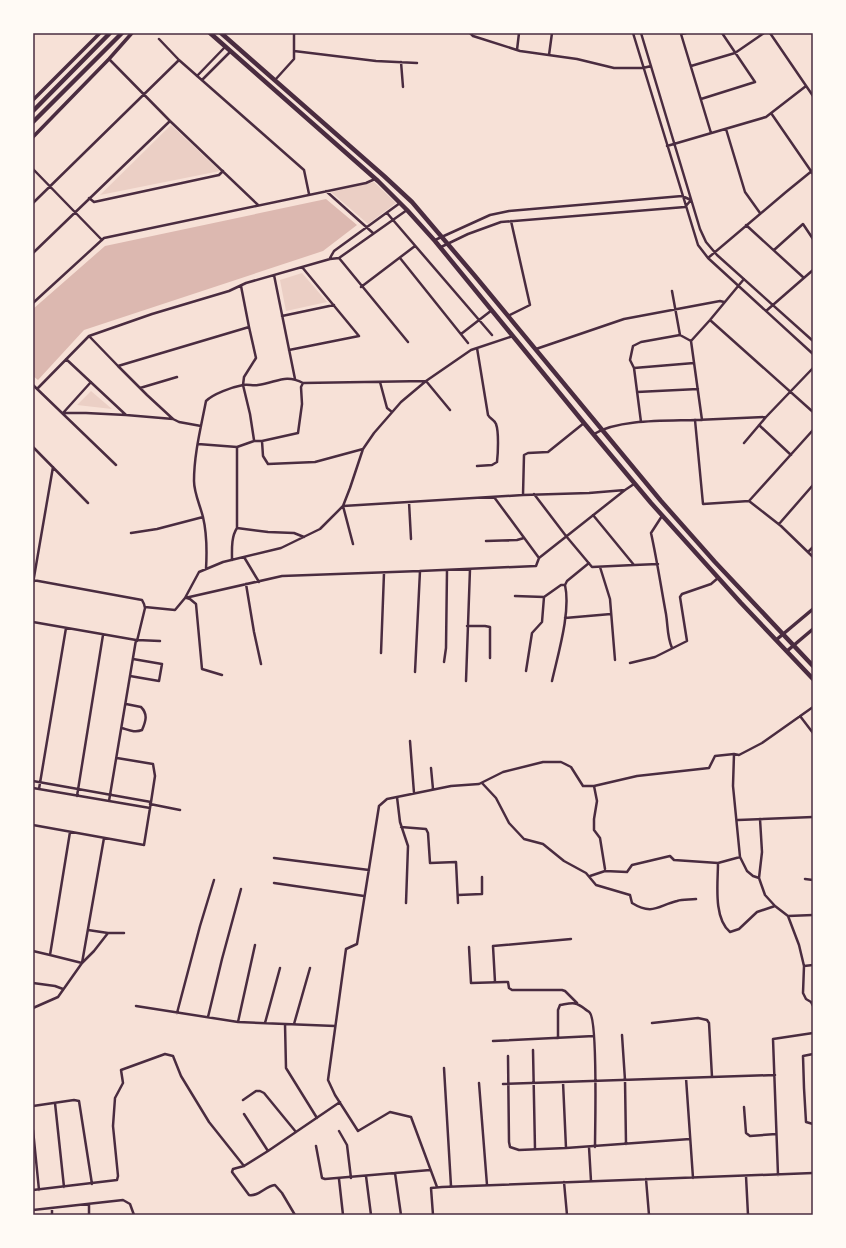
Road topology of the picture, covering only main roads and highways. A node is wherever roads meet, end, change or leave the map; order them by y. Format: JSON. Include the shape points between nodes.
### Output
{"nodes":[{"id":1,"x":110,"y":33,"type":"edge"},
{"id":2,"x":122,"y":33,"type":"edge"},
{"id":3,"x":210,"y":33,"type":"edge"},
{"id":4,"x":221,"y":33,"type":"edge"},
{"id":5,"x":33,"y":111,"type":"edge"},
{"id":6,"x":33,"y":122,"type":"edge"},
{"id":7,"x":813,"y":666,"type":"edge"},
{"id":8,"x":813,"y":678,"type":"edge"}],
"edges":[{"from":1,"to":5,"type":"highway"},
{"from":2,"to":6,"type":"highway"},
{"from":3,"to":8,"type":"highway","via":[[407,210],[435,240],[662,516]]},
{"from":4,"to":7,"type":"highway","via":[[412,202],[661,501]]}]}
